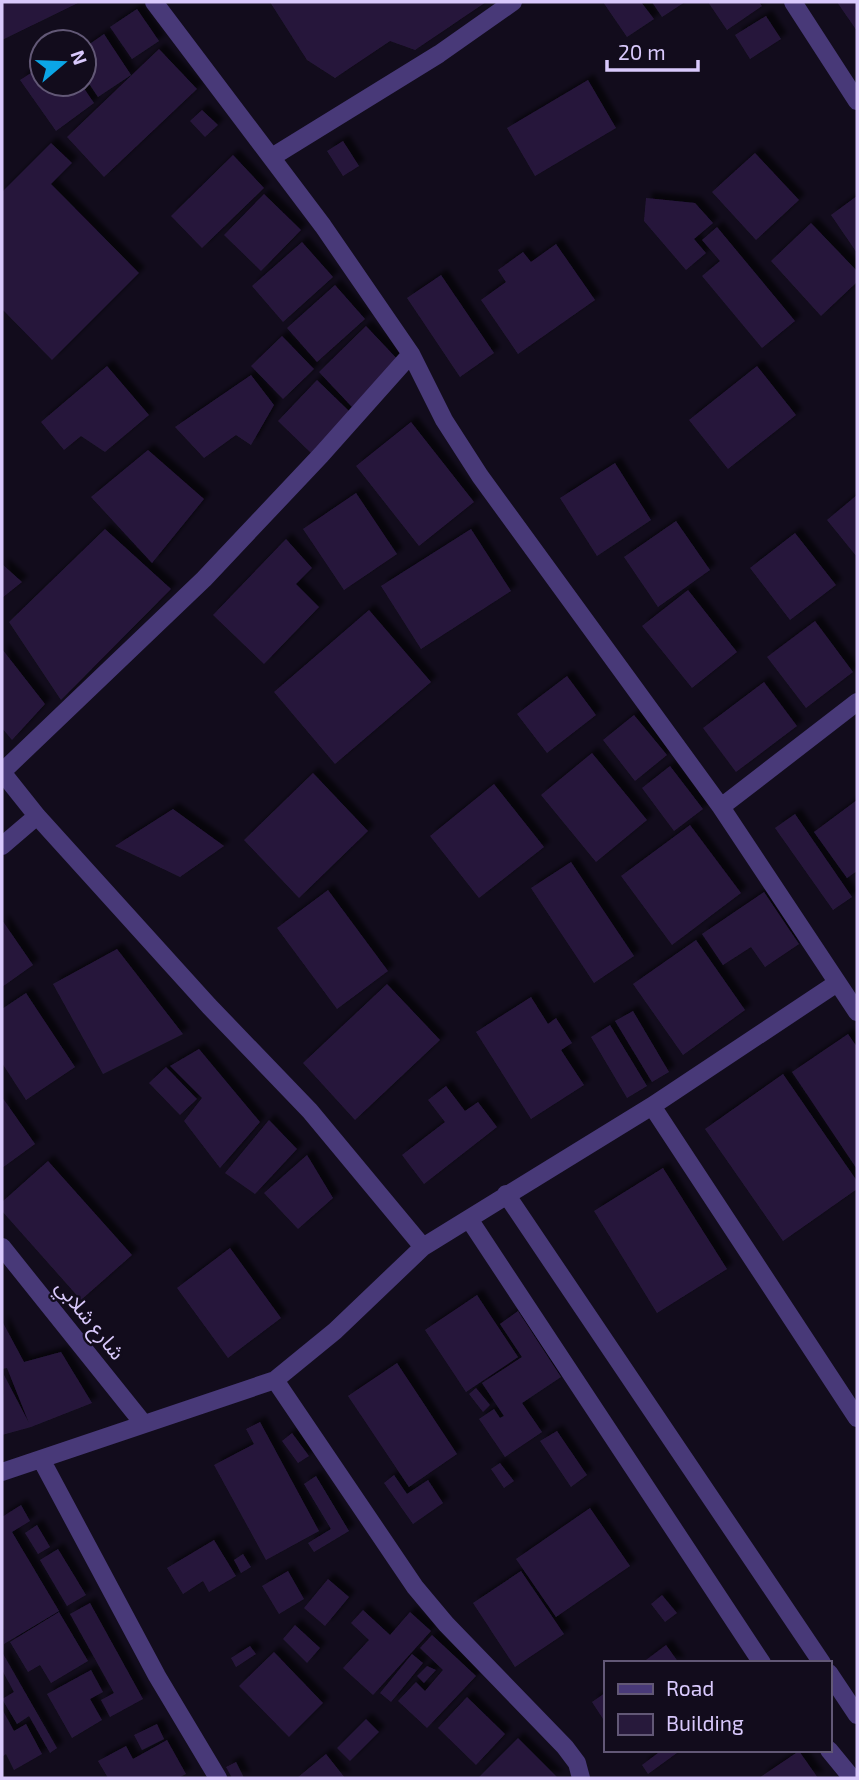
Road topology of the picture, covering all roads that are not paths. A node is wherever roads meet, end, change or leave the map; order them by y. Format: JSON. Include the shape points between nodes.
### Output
{"nodes":[{"id":1,"x":154,"y":2,"type":"edge"},
{"id":2,"x":513,"y":2,"type":"edge"},
{"id":3,"x":793,"y":2,"type":"edge"},
{"id":4,"x":857,"y":101,"type":"edge"},
{"id":5,"x":272,"y":157,"type":"junction"},
{"id":6,"x":411,"y":355,"type":"junction"},
{"id":7,"x":857,"y":702,"type":"edge"},
{"id":8,"x":2,"y":772,"type":"edge"},
{"id":9,"x":721,"y":807,"type":"junction"},
{"id":10,"x":37,"y":816,"type":"junction"},
{"id":11,"x":2,"y":846,"type":"edge"},
{"id":12,"x":837,"y":983,"type":"junction"},
{"id":13,"x":857,"y":1012,"type":"edge"},
{"id":14,"x":652,"y":1106,"type":"junction"},
{"id":15,"x":506,"y":1194,"type":"junction"},
{"id":16,"x":469,"y":1219,"type":"junction"},
{"id":17,"x":2,"y":1247,"type":"edge"},
{"id":18,"x":423,"y":1247,"type":"junction"},
{"id":19,"x":275,"y":1380,"type":"junction"},
{"id":20,"x":857,"y":1418,"type":"edge"},
{"id":21,"x":143,"y":1423,"type":"junction"},
{"id":22,"x":42,"y":1461,"type":"junction"},
{"id":23,"x":2,"y":1472,"type":"edge"},
{"id":24,"x":761,"y":1661,"type":"edge"},
{"id":25,"x":821,"y":1661,"type":"edge"},
{"id":26,"x":831,"y":1676,"type":"edge"},
{"id":27,"x":857,"y":1715,"type":"edge"},
{"id":28,"x":831,"y":1752,"type":"edge"},
{"id":29,"x":218,"y":1778,"type":"edge"},
{"id":30,"x":581,"y":1778,"type":"edge"},
{"id":31,"x":852,"y":1778,"type":"edge"}],
"edges":[{"from":1,"to":5,"type":"street"},
{"from":2,"to":5,"type":"street","via":[[439,54]]},
{"from":3,"to":4,"type":"street"},
{"from":5,"to":6,"type":"street"},
{"from":6,"to":8,"type":"street","via":[[204,579]]},
{"from":6,"to":9,"type":"street","via":[[444,420],[480,476]]},
{"from":7,"to":9,"type":"street"},
{"from":8,"to":10,"type":"street"},
{"from":9,"to":12,"type":"street"},
{"from":10,"to":11,"type":"street"},
{"from":10,"to":18,"type":"street","via":[[310,1111]]},
{"from":12,"to":13,"type":"street"},
{"from":12,"to":14,"type":"street"},
{"from":14,"to":15,"type":"street"},
{"from":14,"to":20,"type":"street"},
{"from":15,"to":16,"type":"street"},
{"from":15,"to":25,"type":"street"},
{"from":16,"to":18,"type":"street"},
{"from":16,"to":24,"type":"street"},
{"from":17,"to":21,"type":"street","name":"شارع شلابي"},
{"from":18,"to":19,"type":"street","via":[[335,1331]]},
{"from":19,"to":21,"type":"street"},
{"from":19,"to":30,"type":"street","via":[[415,1587],[565,1747]]},
{"from":21,"to":22,"type":"street"},
{"from":22,"to":23,"type":"street"},
{"from":22,"to":29,"type":"street"},
{"from":26,"to":27,"type":"street"},
{"from":28,"to":31,"type":"street"}]}
